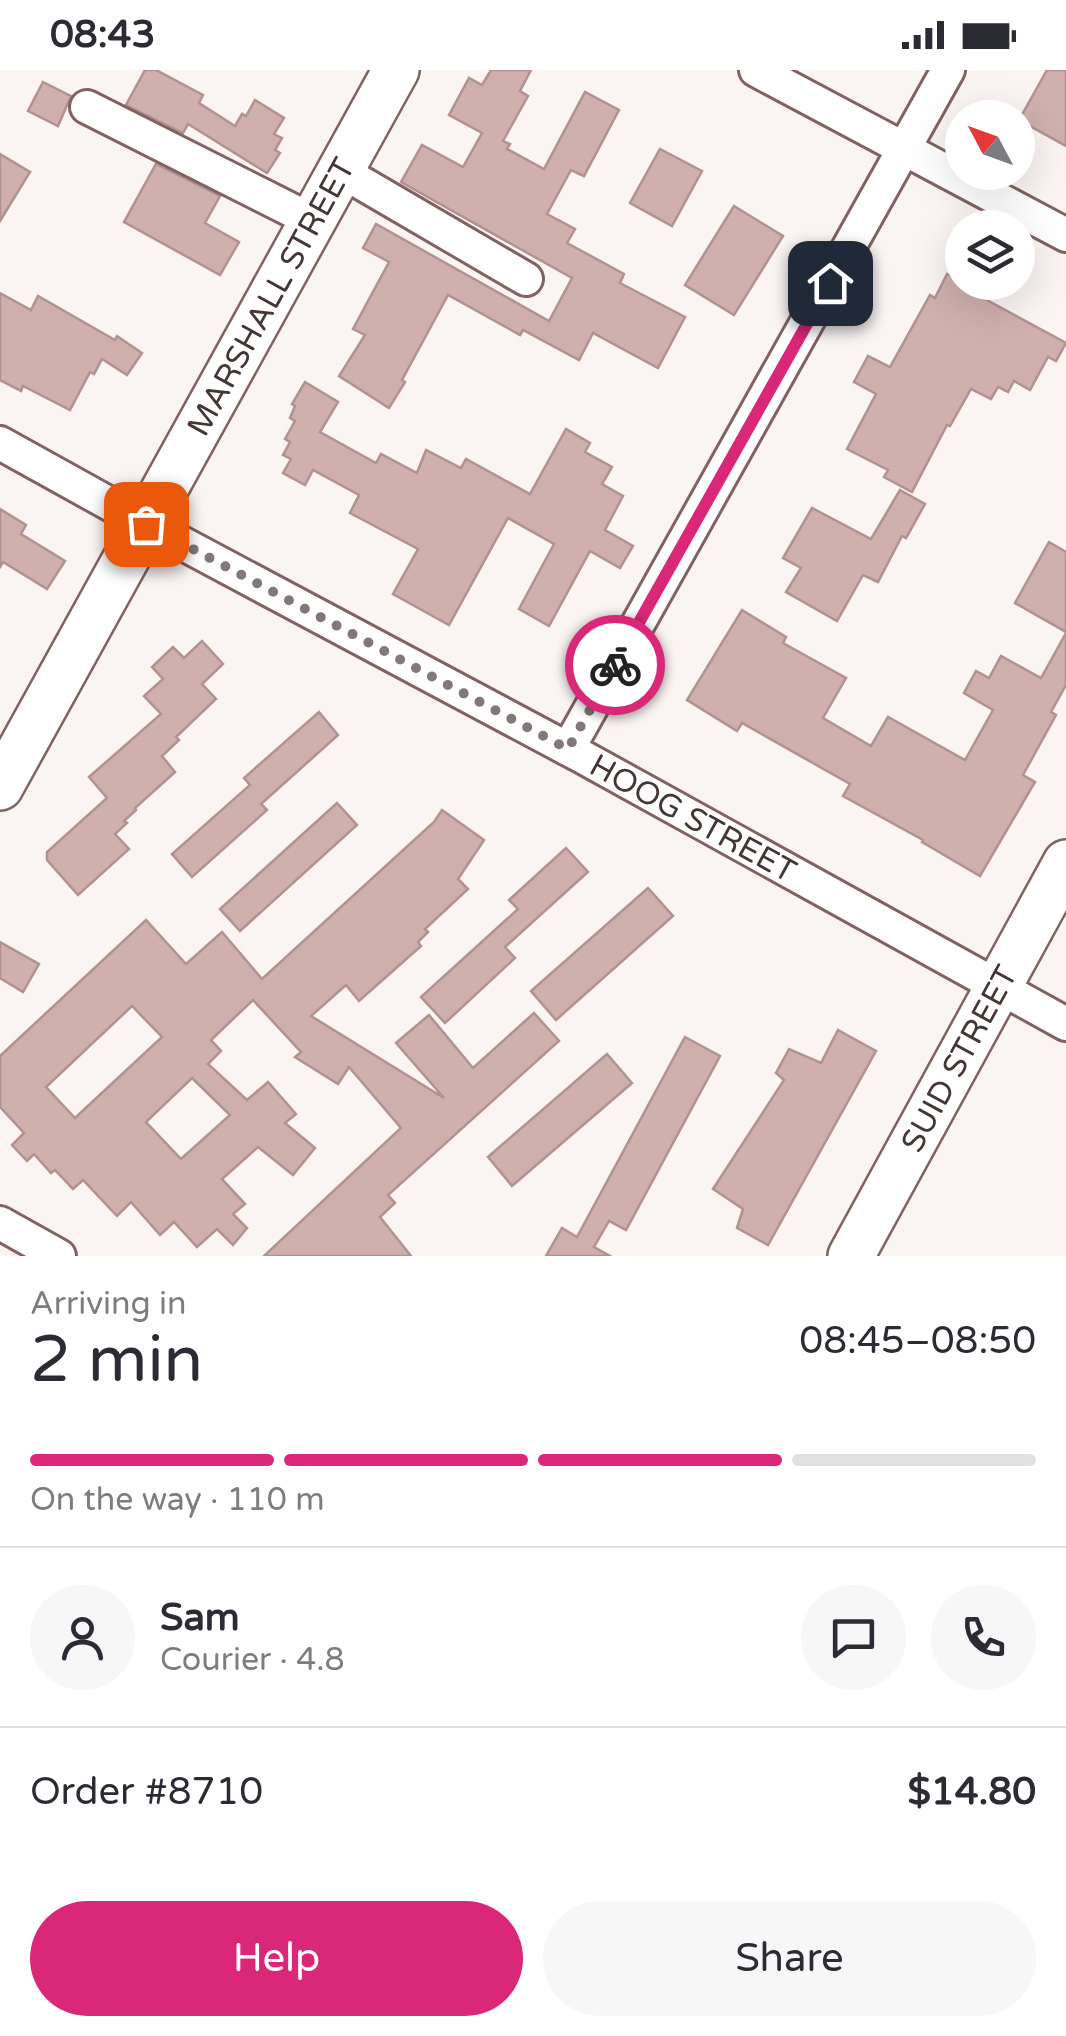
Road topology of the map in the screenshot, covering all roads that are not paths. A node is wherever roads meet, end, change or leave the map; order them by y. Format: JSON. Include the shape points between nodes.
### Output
{"nodes":[{"id":1,"x":396,"y":70,"type":"edge"},
{"id":2,"x":756,"y":70,"type":"edge"},
{"id":3,"x":948,"y":70,"type":"edge"},
{"id":4,"x":87,"y":107,"type":"dead end"},
{"id":5,"x":905,"y":150,"type":"junction"},
{"id":6,"x":341,"y":171,"type":"junction"},
{"id":7,"x":313,"y":221,"type":"junction"},
{"id":8,"x":1066,"y":235,"type":"edge"},
{"id":9,"x":526,"y":278,"type":"dead end"},
{"id":10,"x":0,"y":442,"type":"edge"},
{"id":11,"x":146,"y":524,"type":"junction"},
{"id":12,"x":568,"y":749,"type":"junction"},
{"id":13,"x":0,"y":787,"type":"edge"},
{"id":14,"x":1066,"y":863,"type":"edge"},
{"id":15,"x":999,"y":986,"type":"junction"},
{"id":16,"x":1066,"y":1024,"type":"edge"},
{"id":17,"x":0,"y":1223,"type":"edge"},
{"id":18,"x":59,"y":1256,"type":"edge"},
{"id":19,"x":851,"y":1256,"type":"edge"}],
"edges":[{"from":1,"to":6,"type":"street","name":"MARSHALL STREET"},
{"from":2,"to":5,"type":"street"},
{"from":3,"to":5,"type":"street"},
{"from":4,"to":7,"type":"street"},
{"from":5,"to":8,"type":"street"},
{"from":5,"to":12,"type":"street"},
{"from":6,"to":7,"type":"street","name":"MARSHALL STREET"},
{"from":6,"to":9,"type":"street"},
{"from":7,"to":11,"type":"street","name":"MARSHALL STREET"},
{"from":10,"to":11,"type":"street","name":"HOOG STREET"},
{"from":11,"to":12,"type":"street","name":"HOOG STREET"},
{"from":11,"to":13,"type":"street","name":"MARSHALL STREET"},
{"from":12,"to":15,"type":"street","name":"HOOG STREET"},
{"from":14,"to":15,"type":"street","name":"SUID STREET"},
{"from":15,"to":16,"type":"street","name":"HOOG STREET"},
{"from":15,"to":19,"type":"street","name":"SUID STREET"},
{"from":17,"to":18,"type":"street"}]}
